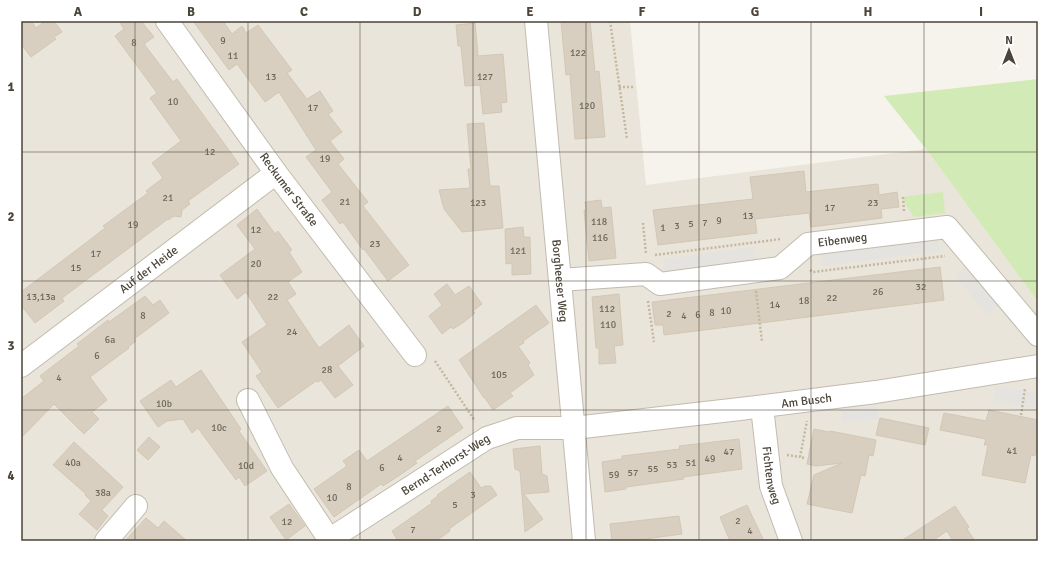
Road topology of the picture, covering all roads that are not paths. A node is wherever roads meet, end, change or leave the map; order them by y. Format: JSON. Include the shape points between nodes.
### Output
{"nodes":[{"id":1,"x":168,"y":21,"type":"edge"},
{"id":2,"x":536,"y":21,"type":"edge"},
{"id":3,"x":276,"y":173,"type":"junction"},
{"id":4,"x":560,"y":280,"type":"junction"},
{"id":5,"x":1038,"y":335,"type":"edge"},
{"id":6,"x":415,"y":355,"type":"road end"},
{"id":7,"x":21,"y":366,"type":"edge"},
{"id":8,"x":1034,"y":366,"type":"edge"},
{"id":9,"x":248,"y":400,"type":"dead end"},
{"id":10,"x":762,"y":407,"type":"junction"},
{"id":11,"x":574,"y":428,"type":"junction"},
{"id":12,"x":136,"y":506,"type":"dead end"},
{"id":13,"x":328,"y":540,"type":"edge"},
{"id":14,"x":106,"y":541,"type":"edge"},
{"id":15,"x":584,"y":541,"type":"edge"},
{"id":16,"x":791,"y":541,"type":"edge"}],
"edges":[{"from":1,"to":3,"type":"street","name":"Reckumer Straße"},
{"from":2,"to":4,"type":"street","name":"Borgheeser Weg"},
{"from":3,"to":6,"type":"street","name":"Reckumer Straße"},
{"from":3,"to":7,"type":"street","name":"Auf der Heide"},
{"from":4,"to":5,"type":"street","name":"Eibenweg","via":[[650,264],[660,284],[753,272],[780,268],[790,247],[948,227]]},
{"from":4,"to":11,"type":"street","name":"Borgheeser Weg"},
{"from":8,"to":10,"type":"street","name":"Am Busch","via":[[876,392]]},
{"from":9,"to":13,"type":"street","name":"Bernd-Terhorst-Weg","via":[[282,468]]},
{"from":10,"to":11,"type":"street","name":"Am Busch"},
{"from":10,"to":16,"type":"street","name":"Fichtenweg","via":[[771,486]]},
{"from":11,"to":13,"type":"street","name":"Bernd-Terhorst-Weg","via":[[517,428],[487,438]]},
{"from":11,"to":15,"type":"street","name":"Borgheeser Weg"},
{"from":12,"to":14,"type":"street"}]}
